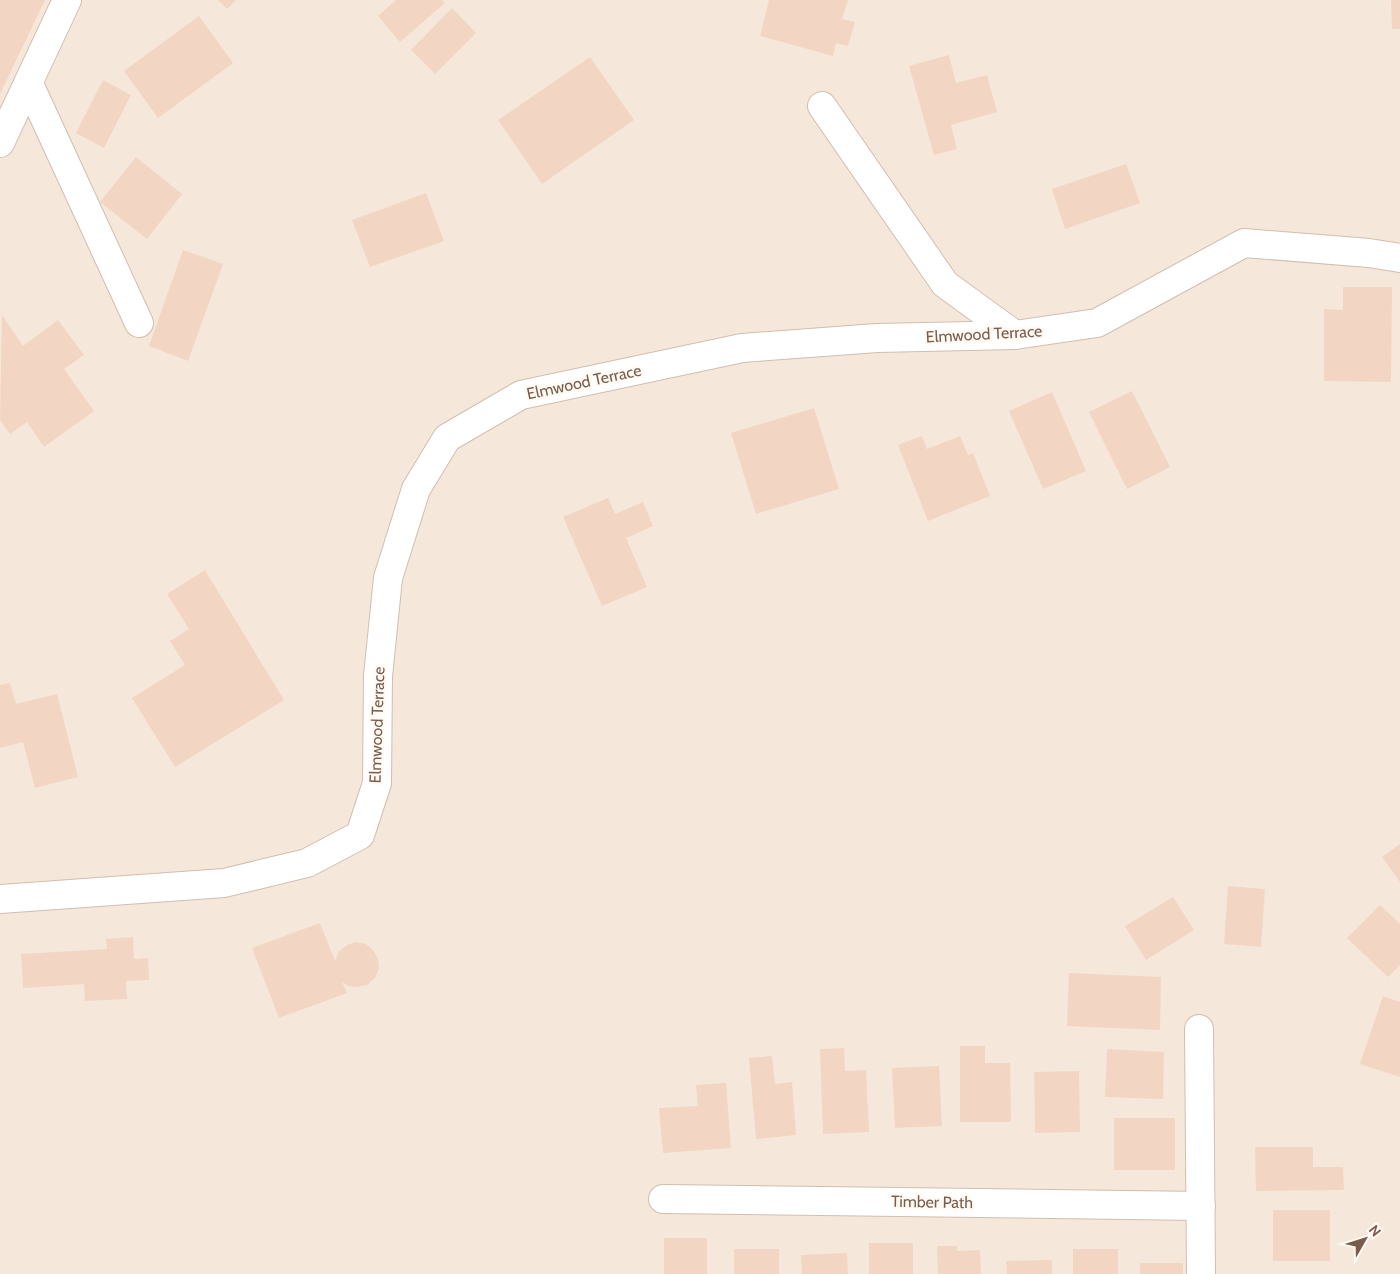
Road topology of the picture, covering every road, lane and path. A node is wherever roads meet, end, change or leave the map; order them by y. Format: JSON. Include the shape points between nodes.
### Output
{"nodes":[{"id":1,"x":67,"y":0,"type":"edge"},
{"id":2,"x":29,"y":84,"type":"junction"},
{"id":3,"x":822,"y":106,"type":"dead end"},
{"id":4,"x":0,"y":141,"type":"edge"},
{"id":5,"x":1400,"y":258,"type":"edge"},
{"id":6,"x":139,"y":323,"type":"dead end"},
{"id":7,"x":1014,"y":335,"type":"junction"},
{"id":8,"x":0,"y":899,"type":"edge"},
{"id":9,"x":1199,"y":1029,"type":"dead end"},
{"id":10,"x":663,"y":1198,"type":"dead end"},
{"id":11,"x":1200,"y":1206,"type":"junction"},
{"id":12,"x":1201,"y":1274,"type":"edge"}],
"edges":[{"from":1,"to":2,"type":"street"},
{"from":2,"to":4,"type":"street"},
{"from":2,"to":6,"type":"street"},
{"from":3,"to":7,"type":"street","via":[[945,284]]},
{"from":5,"to":7,"type":"street","name":"Elmwood Terrace","via":[[1244,244],[1097,324]]},
{"from":7,"to":8,"type":"street","name":"Elmwood Terrace","via":[[877,338],[742,348],[521,395],[447,438],[416,489],[388,578],[378,676],[377,783],[360,835],[308,863],[224,883]]},
{"from":9,"to":11,"type":"street"},
{"from":10,"to":11,"type":"street","name":"Timber Path"},
{"from":11,"to":12,"type":"street"}]}
